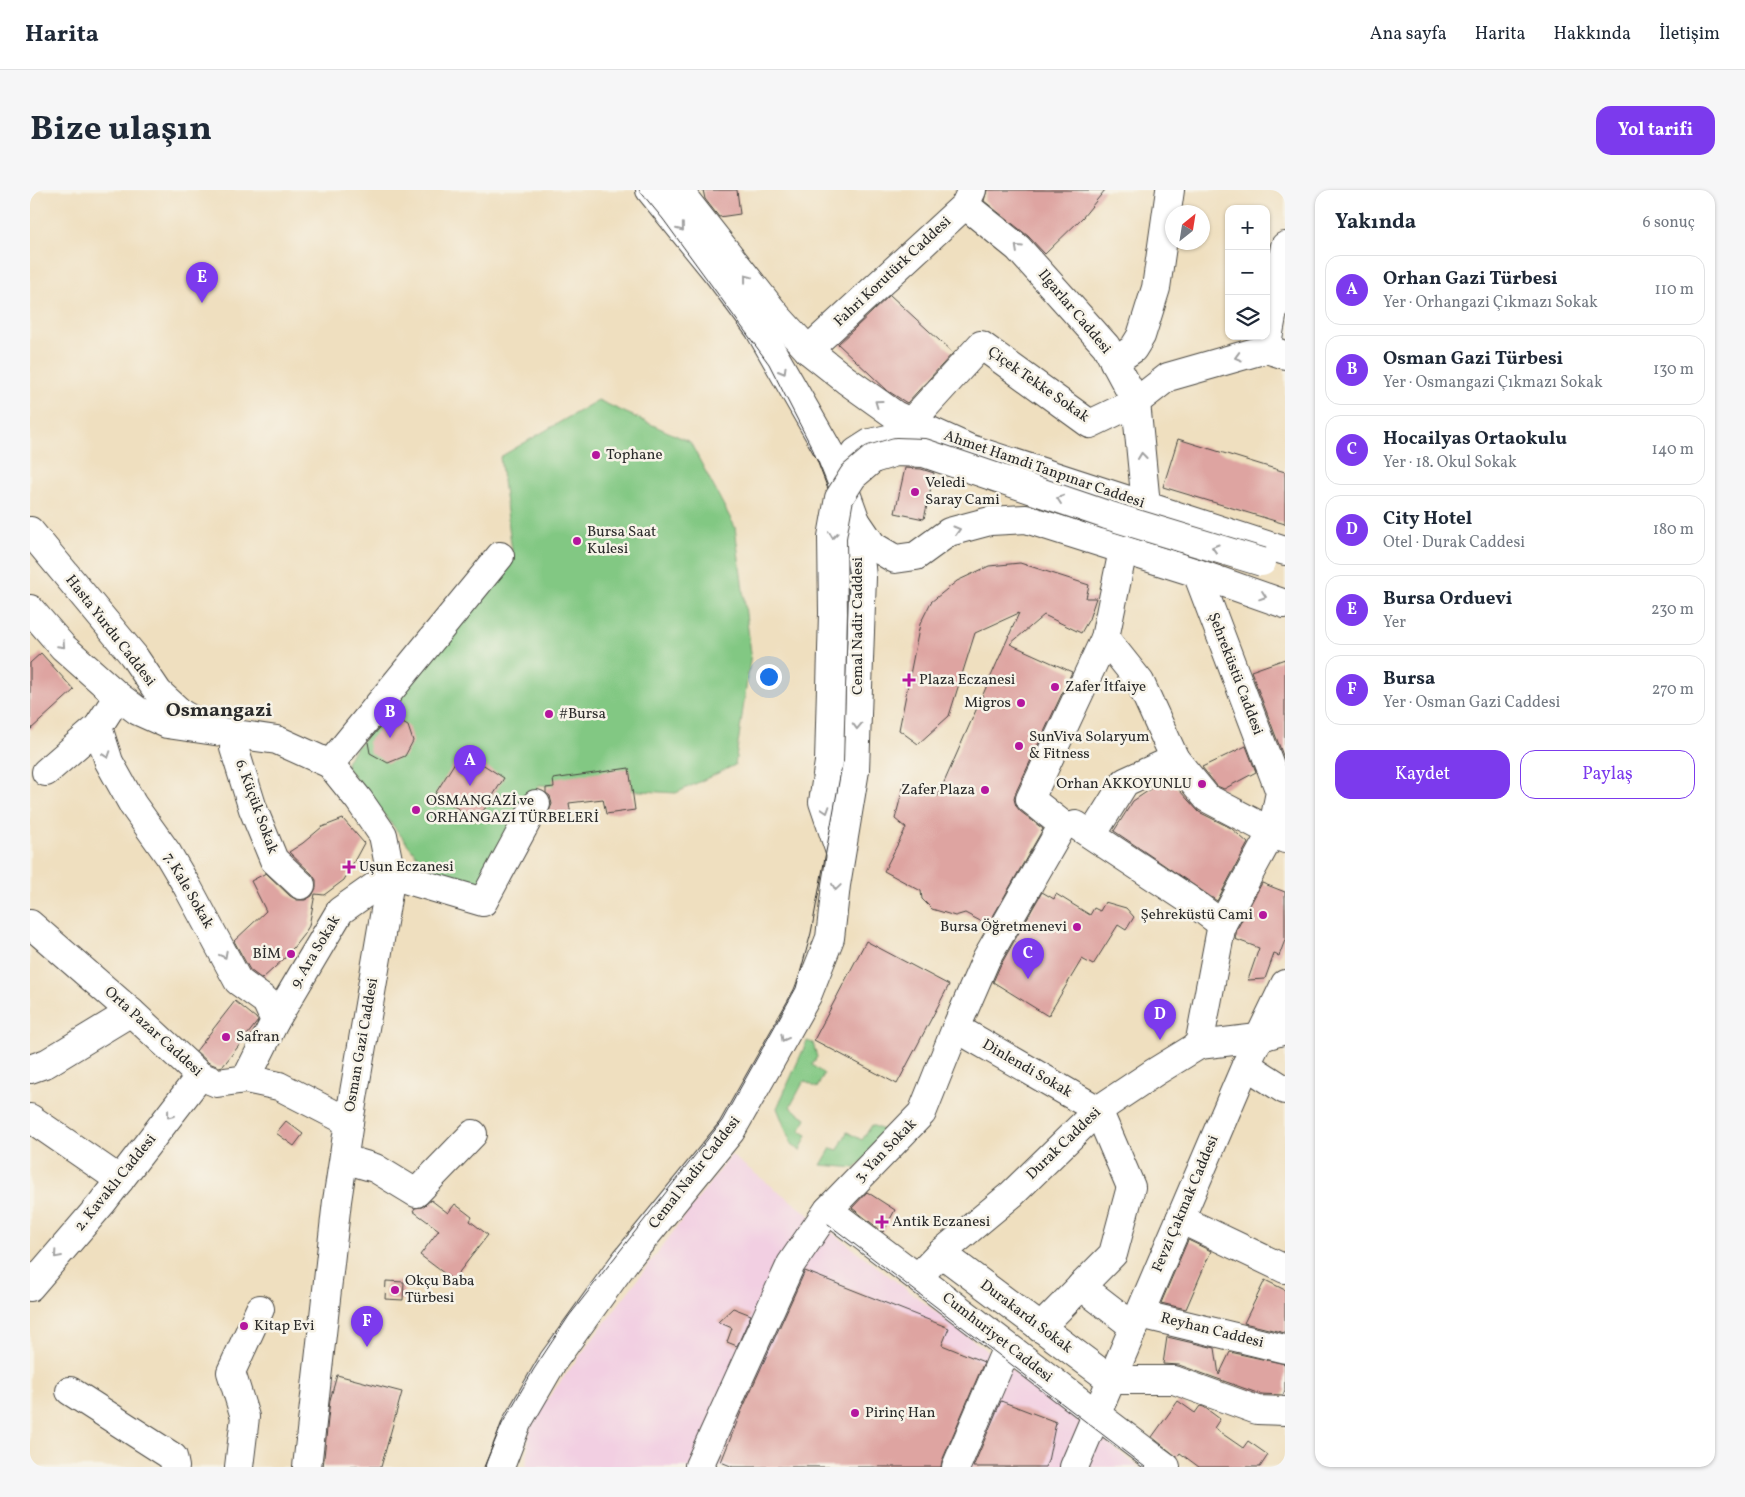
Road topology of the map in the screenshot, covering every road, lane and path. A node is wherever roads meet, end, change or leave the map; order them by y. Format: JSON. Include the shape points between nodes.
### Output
{"nodes":[{"id":1,"x":650,"y":190,"type":"edge"},
{"id":2,"x":678,"y":190,"type":"edge"},
{"id":3,"x":1170,"y":190,"type":"edge"},
{"id":4,"x":968,"y":198,"type":"edge"},
{"id":5,"x":1285,"y":246,"type":"edge"},
{"id":6,"x":768,"y":322,"type":"junction"},
{"id":7,"x":808,"y":350,"type":"junction"},
{"id":8,"x":1276,"y":352,"type":"edge"},
{"id":9,"x":1114,"y":362,"type":"junction"},
{"id":10,"x":1136,"y":402,"type":"junction"},
{"id":11,"x":910,"y":423,"type":"junction"},
{"id":12,"x":968,"y":448,"type":"junction"},
{"id":13,"x":842,"y":482,"type":"junction"},
{"id":14,"x":1146,"y":505,"type":"junction"},
{"id":15,"x":856,"y":521,"type":"junction"},
{"id":16,"x":30,"y":531,"type":"edge"},
{"id":17,"x":1123,"y":550,"type":"junction"},
{"id":18,"x":500,"y":556,"type":"dead end"},
{"id":19,"x":1277,"y":560,"type":"edge"},
{"id":20,"x":1197,"y":573,"type":"junction"},
{"id":21,"x":1285,"y":604,"type":"edge"},
{"id":22,"x":34,"y":621,"type":"edge"},
{"id":23,"x":1105,"y":638,"type":"junction"},
{"id":24,"x":118,"y":696,"type":"junction"},
{"id":25,"x":98,"y":727,"type":"junction"},
{"id":26,"x":211,"y":730,"type":"junction"},
{"id":27,"x":234,"y":748,"type":"dead end"},
{"id":28,"x":1175,"y":759,"type":"junction"},
{"id":29,"x":330,"y":764,"type":"junction"},
{"id":30,"x":46,"y":772,"type":"dead end"},
{"id":31,"x":536,"y":804,"type":"dead end"},
{"id":32,"x":1063,"y":825,"type":"junction"},
{"id":33,"x":1092,"y":835,"type":"junction"},
{"id":34,"x":1278,"y":836,"type":"edge"},
{"id":35,"x":841,"y":856,"type":"junction"},
{"id":36,"x":391,"y":875,"type":"junction"},
{"id":37,"x":302,"y":885,"type":"dead end"},
{"id":38,"x":30,"y":924,"type":"edge"},
{"id":39,"x":1222,"y":924,"type":"junction"},
{"id":40,"x":1285,"y":984,"type":"edge"},
{"id":41,"x":132,"y":1012,"type":"junction"},
{"id":42,"x":275,"y":1021,"type":"junction"},
{"id":43,"x":956,"y":1028,"type":"junction"},
{"id":44,"x":1285,"y":1030,"type":"edge"},
{"id":45,"x":1258,"y":1038,"type":"junction"},
{"id":46,"x":1199,"y":1045,"type":"junction"},
{"id":47,"x":1246,"y":1065,"type":"junction"},
{"id":48,"x":30,"y":1069,"type":"edge"},
{"id":49,"x":200,"y":1076,"type":"junction"},
{"id":50,"x":246,"y":1079,"type":"junction"},
{"id":51,"x":1285,"y":1090,"type":"edge"},
{"id":52,"x":1098,"y":1110,"type":"junction"},
{"id":53,"x":349,"y":1122,"type":"junction"},
{"id":54,"x":33,"y":1127,"type":"edge"},
{"id":55,"x":472,"y":1134,"type":"dead end"},
{"id":56,"x":344,"y":1159,"type":"junction"},
{"id":57,"x":120,"y":1180,"type":"junction"},
{"id":58,"x":828,"y":1210,"type":"junction"},
{"id":59,"x":1180,"y":1219,"type":"junction"},
{"id":60,"x":940,"y":1253,"type":"junction"},
{"id":61,"x":1285,"y":1269,"type":"edge"},
{"id":62,"x":918,"y":1277,"type":"junction"},
{"id":63,"x":1081,"y":1286,"type":"junction"},
{"id":64,"x":30,"y":1287,"type":"edge"},
{"id":65,"x":260,"y":1309,"type":"dead end"},
{"id":66,"x":1137,"y":1320,"type":"junction"},
{"id":67,"x":1040,"y":1328,"type":"junction"},
{"id":68,"x":1007,"y":1347,"type":"junction"},
{"id":69,"x":1285,"y":1349,"type":"edge"},
{"id":70,"x":1111,"y":1380,"type":"junction"},
{"id":71,"x":70,"y":1391,"type":"dead end"},
{"id":72,"x":1285,"y":1411,"type":"edge"},
{"id":73,"x":1094,"y":1420,"type":"junction"},
{"id":74,"x":701,"y":1466,"type":"edge"},
{"id":75,"x":175,"y":1467,"type":"edge"},
{"id":76,"x":239,"y":1467,"type":"edge"},
{"id":77,"x":307,"y":1467,"type":"edge"},
{"id":78,"x":500,"y":1467,"type":"edge"},
{"id":79,"x":956,"y":1467,"type":"edge"},
{"id":80,"x":1074,"y":1467,"type":"edge"},
{"id":81,"x":1166,"y":1467,"type":"edge"}],
"edges":[{"from":1,"to":6,"type":"street","one_way":true,"via":[[719,275]]},
{"from":6,"to":2,"type":"street","one_way":true},
{"from":3,"to":9,"type":"street","via":[[1158,279],[1141,336],[1133,349]]},
{"from":4,"to":7,"type":"street","name":"Fahri Korutürk Caddesi"},
{"from":9,"to":4,"type":"street","name":"Ilgarlar Caddesi","one_way":true,"via":[[1106,346]]},
{"from":5,"to":8,"type":"street"},
{"from":6,"to":7,"type":"street","name":"Ahmet Hamdi Tanpınar Caddesi"},
{"from":6,"to":13,"type":"street","name":"Cemal Nadir Caddesi","one_way":true},
{"from":11,"to":7,"type":"street","name":"Ahmet Hamdi Tanpınar Caddesi","one_way":true},
{"from":8,"to":10,"type":"street","one_way":true,"via":[[1168,377]]},
{"from":9,"to":10,"type":"street","name":"Ilgarlar Caddesi"},
{"from":10,"to":11,"type":"street","name":"Çiçek Tekke Sokak","via":[[1090,424],[981,345]]},
{"from":14,"to":10,"type":"street","name":"Ilgarlar Caddesi","one_way":true},
{"from":11,"to":12,"type":"street","name":"Ahmet Hamdi Tanpınar Caddesi"},
{"from":12,"to":13,"type":"street","via":[[905,435],[886,438],[856,452]]},
{"from":12,"to":14,"type":"street","name":"Ahmet Hamdi Tanpınar Caddesi"},
{"from":13,"to":15,"type":"street","name":"Cemal Nadir Caddesi"},
{"from":14,"to":19,"type":"street","name":"Ahmet Hamdi Tanpınar Caddesi"},
{"from":15,"to":17,"type":"street","one_way":true,"via":[[873,546],[896,558],[916,556],[949,532],[990,521],[1026,519]]},
{"from":15,"to":35,"type":"street","name":"Cemal Nadir Caddesi","one_way":true,"via":[[862,577],[855,770]]},
{"from":16,"to":26,"type":"street","name":"Hasta Yurdu Caddesi","via":[[133,655],[158,692],[182,714]]},
{"from":17,"to":20,"type":"street"},
{"from":17,"to":23,"type":"street"},
{"from":18,"to":29,"type":"street"},
{"from":19,"to":35,"type":"street","name":"Cemal Nadir Caddesi","one_way":true,"bridge":true,"via":[[1107,515],[924,453],[896,452],[873,459],[853,476],[840,498],[832,537],[834,613],[829,762],[823,802]]},
{"from":20,"to":21,"type":"street","one_way":true},
{"from":20,"to":34,"type":"street","name":"Şehreküstü Caddesi","via":[[1280,792]]},
{"from":22,"to":24,"type":"street","name":"Hasta Yurdu Caddesi","one_way":true},
{"from":23,"to":28,"type":"street","via":[[1140,682]]},
{"from":23,"to":32,"type":"street","via":[[1030,799]]},
{"from":24,"to":25,"type":"street"},
{"from":24,"to":26,"type":"street","name":"Hasta Yurdu Caddesi","via":[[138,711],[167,724]]},
{"from":25,"to":30,"type":"street"},
{"from":25,"to":42,"type":"street","name":"7. Kale Sokak","one_way":true,"via":[[109,762],[188,888],[238,981],[266,1001]]},
{"from":26,"to":29,"type":"street","name":"Osman Gazi Caddesi","via":[[277,740]]},
{"from":27,"to":37,"type":"street","name":"6. Küçük Sokak","via":[[253,809],[274,860]]},
{"from":28,"to":33,"type":"street","via":[[1125,782]]},
{"from":28,"to":34,"type":"street","via":[[1207,798]]},
{"from":29,"to":36,"type":"street","name":"Osman Gazi Caddesi","via":[[382,836]]},
{"from":31,"to":36,"type":"street","via":[[483,902]]},
{"from":32,"to":33,"type":"street","via":[[1076,825]]},
{"from":32,"to":43,"type":"street","name":"3. Yan Sokak","via":[[986,959]]},
{"from":33,"to":39,"type":"street"},
{"from":34,"to":39,"type":"street","name":"Şehreküstü Caddesi"},
{"from":35,"to":78,"type":"street","name":"Cemal Nadir Caddesi","one_way":true,"via":[[830,938],[807,996],[732,1131],[626,1260],[552,1361],[517,1422]]},
{"from":36,"to":42,"type":"street","name":"9. Ara Sokak","via":[[340,911]]},
{"from":36,"to":53,"type":"street","name":"Osman Gazi Caddesi"},
{"from":38,"to":41,"type":"street","name":"Orta Pazar Caddesi"},
{"from":39,"to":46,"type":"street","name":"Şehreküstü Caddesi"},
{"from":40,"to":45,"type":"street","name":"Fevzi Çakmak Caddesi"},
{"from":41,"to":48,"type":"street","via":[[47,1063]]},
{"from":41,"to":49,"type":"street","name":"Orta Pazar Caddesi"},
{"from":42,"to":50,"type":"street"},
{"from":43,"to":52,"type":"street","name":"Dinlendi Sokak"},
{"from":43,"to":58,"type":"street","name":"3. Yan Sokak","via":[[922,1114]]},
{"from":44,"to":45,"type":"street","name":"Durak Caddesi"},
{"from":45,"to":46,"type":"street","name":"Durak Caddesi"},
{"from":45,"to":47,"type":"street","name":"Fevzi Çakmak Caddesi"},
{"from":46,"to":52,"type":"street","name":"Durak Caddesi"},
{"from":47,"to":51,"type":"street"},
{"from":47,"to":59,"type":"street","name":"Fevzi Çakmak Caddesi"},
{"from":49,"to":50,"type":"street","name":"Orta Pazar Caddesi","via":[[217,1083]]},
{"from":49,"to":57,"type":"street","name":"2. Kavaklı Caddesi","one_way":true},
{"from":50,"to":53,"type":"street","name":"Orta Pazar Caddesi","via":[[279,1086]]},
{"from":52,"to":60,"type":"street","name":"Durak Caddesi","via":[[1012,1194]]},
{"from":52,"to":63,"type":"street","via":[[1131,1187],[1113,1254]]},
{"from":53,"to":56,"type":"street","name":"Osman Gazi Caddesi"},
{"from":54,"to":57,"type":"street"},
{"from":55,"to":56,"type":"street","via":[[416,1193],[375,1168]]},
{"from":56,"to":77,"type":"street","name":"Osman Gazi Caddesi"},
{"from":57,"to":64,"type":"street","name":"2. Kavaklı Caddesi","one_way":true},
{"from":58,"to":62,"type":"street","name":"Cumhuriyet Caddesi"},
{"from":58,"to":74,"type":"street","name":"3. Yan Sokak","via":[[791,1264]]},
{"from":59,"to":61,"type":"street"},
{"from":59,"to":66,"type":"street","name":"Fevzi Çakmak Caddesi"},
{"from":60,"to":62,"type":"street","name":"Durak Caddesi"},
{"from":60,"to":67,"type":"street","name":"Durakardı Sokak"},
{"from":62,"to":68,"type":"street","name":"Cumhuriyet Caddesi"},
{"from":63,"to":66,"type":"street"},
{"from":63,"to":67,"type":"street"},
{"from":65,"to":76,"type":"street","via":[[231,1372],[245,1417]]},
{"from":66,"to":69,"type":"street","name":"Reyhan Caddesi"},
{"from":66,"to":70,"type":"street","name":"Fevzi Çakmak Caddesi"},
{"from":67,"to":70,"type":"street","name":"Durakardı Sokak"},
{"from":68,"to":73,"type":"street","name":"Cumhuriyet Caddesi"},
{"from":68,"to":79,"type":"street"},
{"from":70,"to":72,"type":"street","via":[[1174,1380],[1257,1410]]},
{"from":70,"to":73,"type":"street","name":"Fevzi Çakmak Caddesi"},
{"from":71,"to":75,"type":"street","via":[[173,1457]]},
{"from":73,"to":80,"type":"street","name":"Fevzi Çakmak Caddesi"},
{"from":73,"to":81,"type":"street","name":"Cumhuriyet Caddesi"}]}
